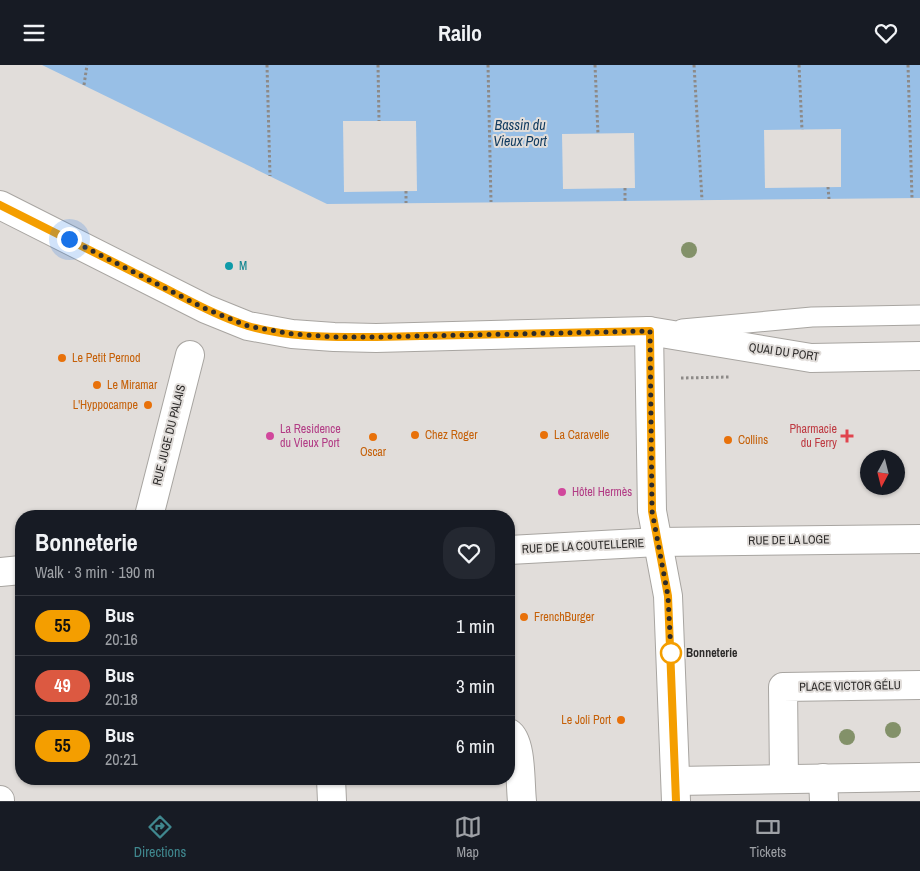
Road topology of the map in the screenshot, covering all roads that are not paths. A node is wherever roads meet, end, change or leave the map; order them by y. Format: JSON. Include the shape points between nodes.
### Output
{"nodes":[{"id":1,"x":0,"y":205,"type":"edge"},
{"id":2,"x":920,"y":315,"type":"edge"},
{"id":3,"x":650,"y":331,"type":"junction"},
{"id":4,"x":190,"y":355,"type":"dead end"},
{"id":5,"x":920,"y":356,"type":"edge"},
{"id":6,"x":151,"y":510,"type":"edge"},
{"id":7,"x":920,"y":539,"type":"edge"},
{"id":8,"x":658,"y":542,"type":"junction"},
{"id":9,"x":515,"y":550,"type":"edge"},
{"id":10,"x":15,"y":571,"type":"edge"},
{"id":11,"x":0,"y":572,"type":"edge"},
{"id":12,"x":920,"y":685,"type":"edge"},
{"id":13,"x":515,"y":741,"type":"edge"},
{"id":14,"x":920,"y":777,"type":"edge"},
{"id":15,"x":784,"y":779,"type":"junction"},
{"id":16,"x":331,"y":785,"type":"edge"},
{"id":17,"x":824,"y":790,"type":"edge"},
{"id":18,"x":676,"y":791,"type":"edge"},
{"id":19,"x":332,"y":801,"type":"edge"},
{"id":20,"x":522,"y":801,"type":"edge"}],
"edges":[{"from":1,"to":3,"type":"street","name":"QUAI DU PORT","via":[[206,309],[248,326],[283,333],[376,337]]},
{"from":2,"to":3,"type":"lane","name":"QUAI DU PORT","via":[[812,317]]},
{"from":3,"to":5,"type":"street","name":"QUAI DU PORT","via":[[811,358]]},
{"from":3,"to":8,"type":"street","via":[[652,511]]},
{"from":4,"to":6,"type":"street","name":"RUE JUGE DU PALAIS"},
{"from":7,"to":8,"type":"street","name":"RUE DE LA LOGE"},
{"from":8,"to":9,"type":"street","name":"RUE DE LA COUTELLERIE"},
{"from":8,"to":18,"type":"street","via":[[668,596]]},
{"from":10,"to":11,"type":"street"},
{"from":12,"to":15,"type":"street","name":"PLACE VICTOR GÉLU","via":[[783,687]]},
{"from":13,"to":20,"type":"street"},
{"from":14,"to":17,"type":"street"},
{"from":15,"to":17,"type":"street"},
{"from":15,"to":18,"type":"street"},
{"from":16,"to":19,"type":"street"}]}
